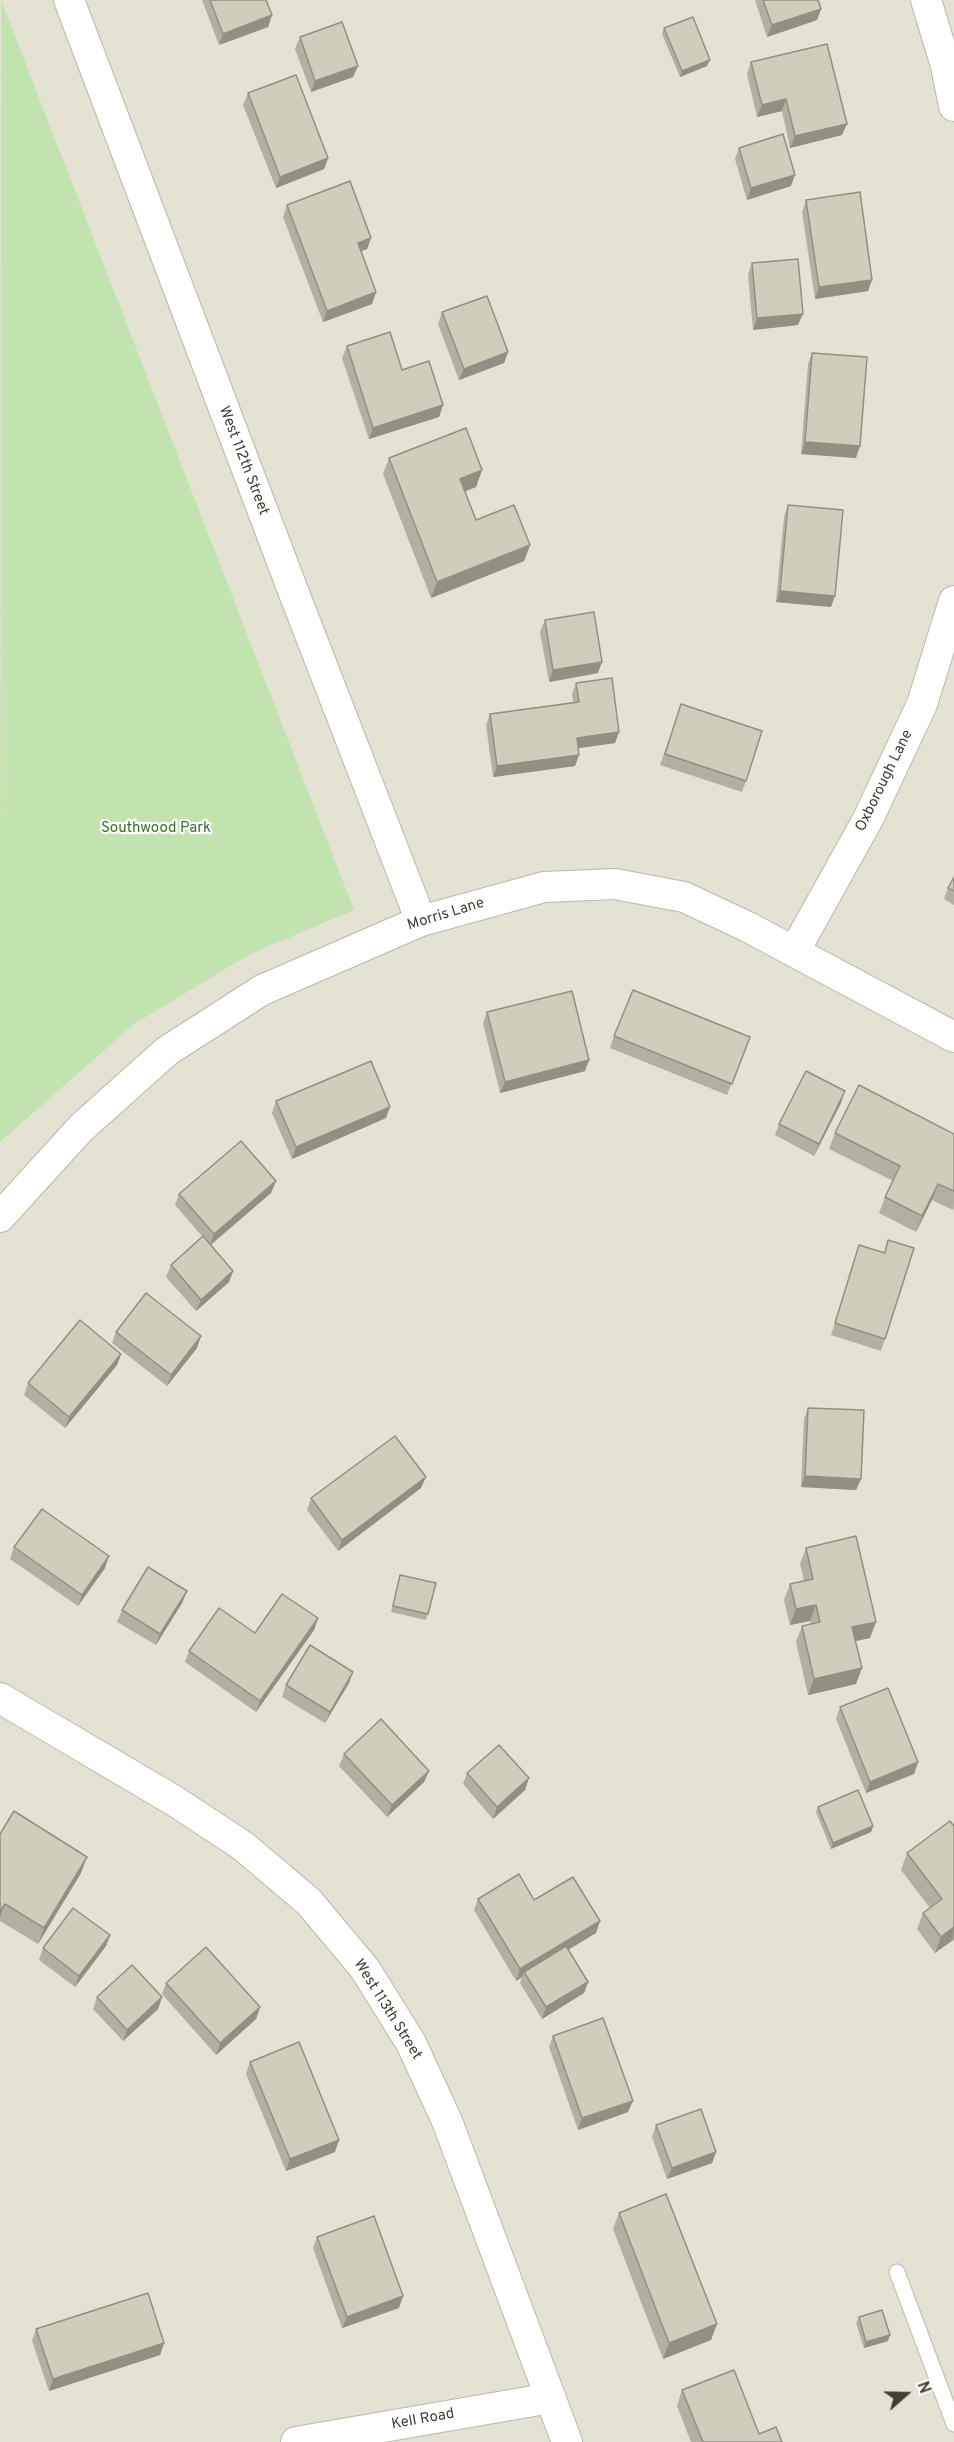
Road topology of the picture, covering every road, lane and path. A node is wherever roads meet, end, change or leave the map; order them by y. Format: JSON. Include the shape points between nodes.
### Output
{"nodes":[{"id":1,"x":69,"y":0,"type":"edge"},
{"id":2,"x":926,"y":0,"type":"edge"},
{"id":3,"x":954,"y":106,"type":"edge"},
{"id":4,"x":954,"y":601,"type":"edge"},
{"id":5,"x":421,"y":921,"type":"junction"},
{"id":6,"x":794,"y":952,"type":"junction"},
{"id":7,"x":954,"y":1037,"type":"edge"},
{"id":8,"x":0,"y":1217,"type":"edge"},
{"id":9,"x":0,"y":1698,"type":"edge"},
{"id":10,"x":897,"y":2272,"type":"dead end"},
{"id":11,"x":551,"y":2398,"type":"junction"},
{"id":12,"x":954,"y":2424,"type":"edge"},
{"id":13,"x":296,"y":2442,"type":"edge"},
{"id":14,"x":567,"y":2442,"type":"edge"}],
"edges":[{"from":1,"to":5,"type":"street","name":"West 112th Street"},
{"from":2,"to":3,"type":"street"},
{"from":4,"to":6,"type":"street","name":"Oxborough Lane","via":[[922,704],[868,819]]},
{"from":5,"to":6,"type":"street","name":"Morris Lane","via":[[544,887],[615,884],[684,897]]},
{"from":5,"to":8,"type":"street","name":"Morris Lane","via":[[262,990],[167,1051],[81,1128]]},
{"from":6,"to":7,"type":"street","name":"Morris Lane"},
{"from":9,"to":11,"type":"street","name":"West 113th Street","via":[[243,1846],[309,1902],[365,1969],[411,2043],[447,2121]]},
{"from":10,"to":12,"type":"lane"},
{"from":11,"to":13,"type":"street","name":"Kell Road"},
{"from":11,"to":14,"type":"street","name":"West 113th Street"}]}
